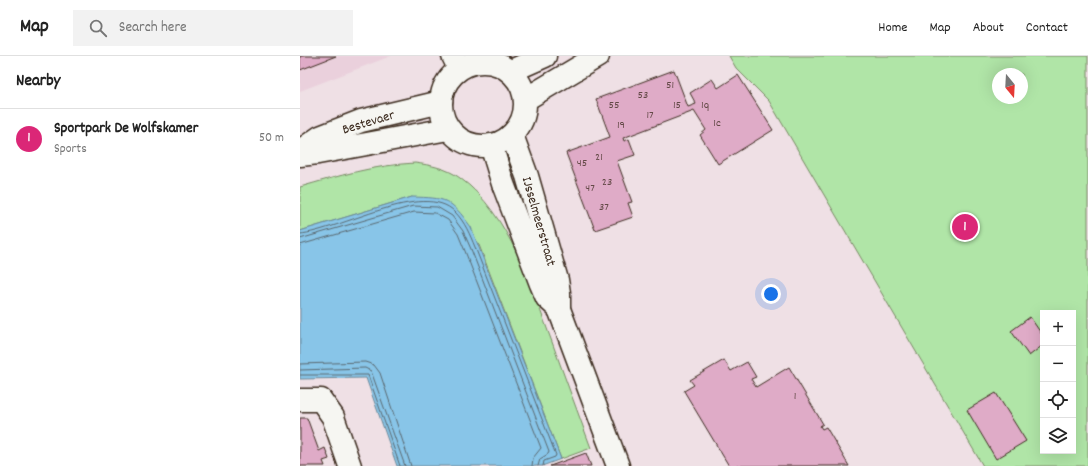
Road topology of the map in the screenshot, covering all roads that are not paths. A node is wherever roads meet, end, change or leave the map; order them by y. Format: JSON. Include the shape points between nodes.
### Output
{"nodes":[{"id":1,"x":545,"y":56,"type":"edge"},
{"id":2,"x":598,"y":56,"type":"edge"},
{"id":3,"x":456,"y":62,"type":"edge"},
{"id":4,"x":511,"y":71,"type":"junction"},
{"id":5,"x":526,"y":99,"type":"junction"},
{"id":6,"x":441,"y":102,"type":"junction"},
{"id":7,"x":448,"y":129,"type":"junction"},
{"id":8,"x":512,"y":134,"type":"junction"},
{"id":9,"x":491,"y":145,"type":"junction"},
{"id":10,"x":300,"y":151,"type":"edge"},
{"id":11,"x":300,"y":155,"type":"edge"},
{"id":12,"x":559,"y":309,"type":"junction"},
{"id":13,"x":300,"y":400,"type":"edge"},
{"id":14,"x":350,"y":466,"type":"edge"},
{"id":15,"x":618,"y":466,"type":"edge"}],
"edges":[{"from":1,"to":4,"type":"street"},
{"from":2,"to":5,"type":"street"},
{"from":3,"to":4,"type":"street","via":[[485,61],[499,64]]},
{"from":3,"to":6,"type":"street","via":[[441,94]]},
{"from":4,"to":5,"type":"street","via":[[520,82]]},
{"from":5,"to":8,"type":"street","via":[[524,116],[516,132]]},
{"from":6,"to":7,"type":"street","via":[[441,110]]},
{"from":6,"to":10,"type":"street","name":"Bestevaer","via":[[361,121],[320,137]]},
{"from":7,"to":9,"type":"street","via":[[463,142],[482,147]]},
{"from":7,"to":11,"type":"street","name":"Bestevaer"},
{"from":8,"to":9,"type":"street","via":[[501,143]]},
{"from":8,"to":12,"type":"street","name":"IJsselmeerstraat","via":[[557,280]]},
{"from":9,"to":12,"type":"street","name":"IJsselmeerstraat","via":[[541,284],[547,298]]},
{"from":12,"to":15,"type":"street","name":"IJsselmeerstraat"},
{"from":13,"to":14,"type":"street","via":[[321,400],[333,417]]}]}
